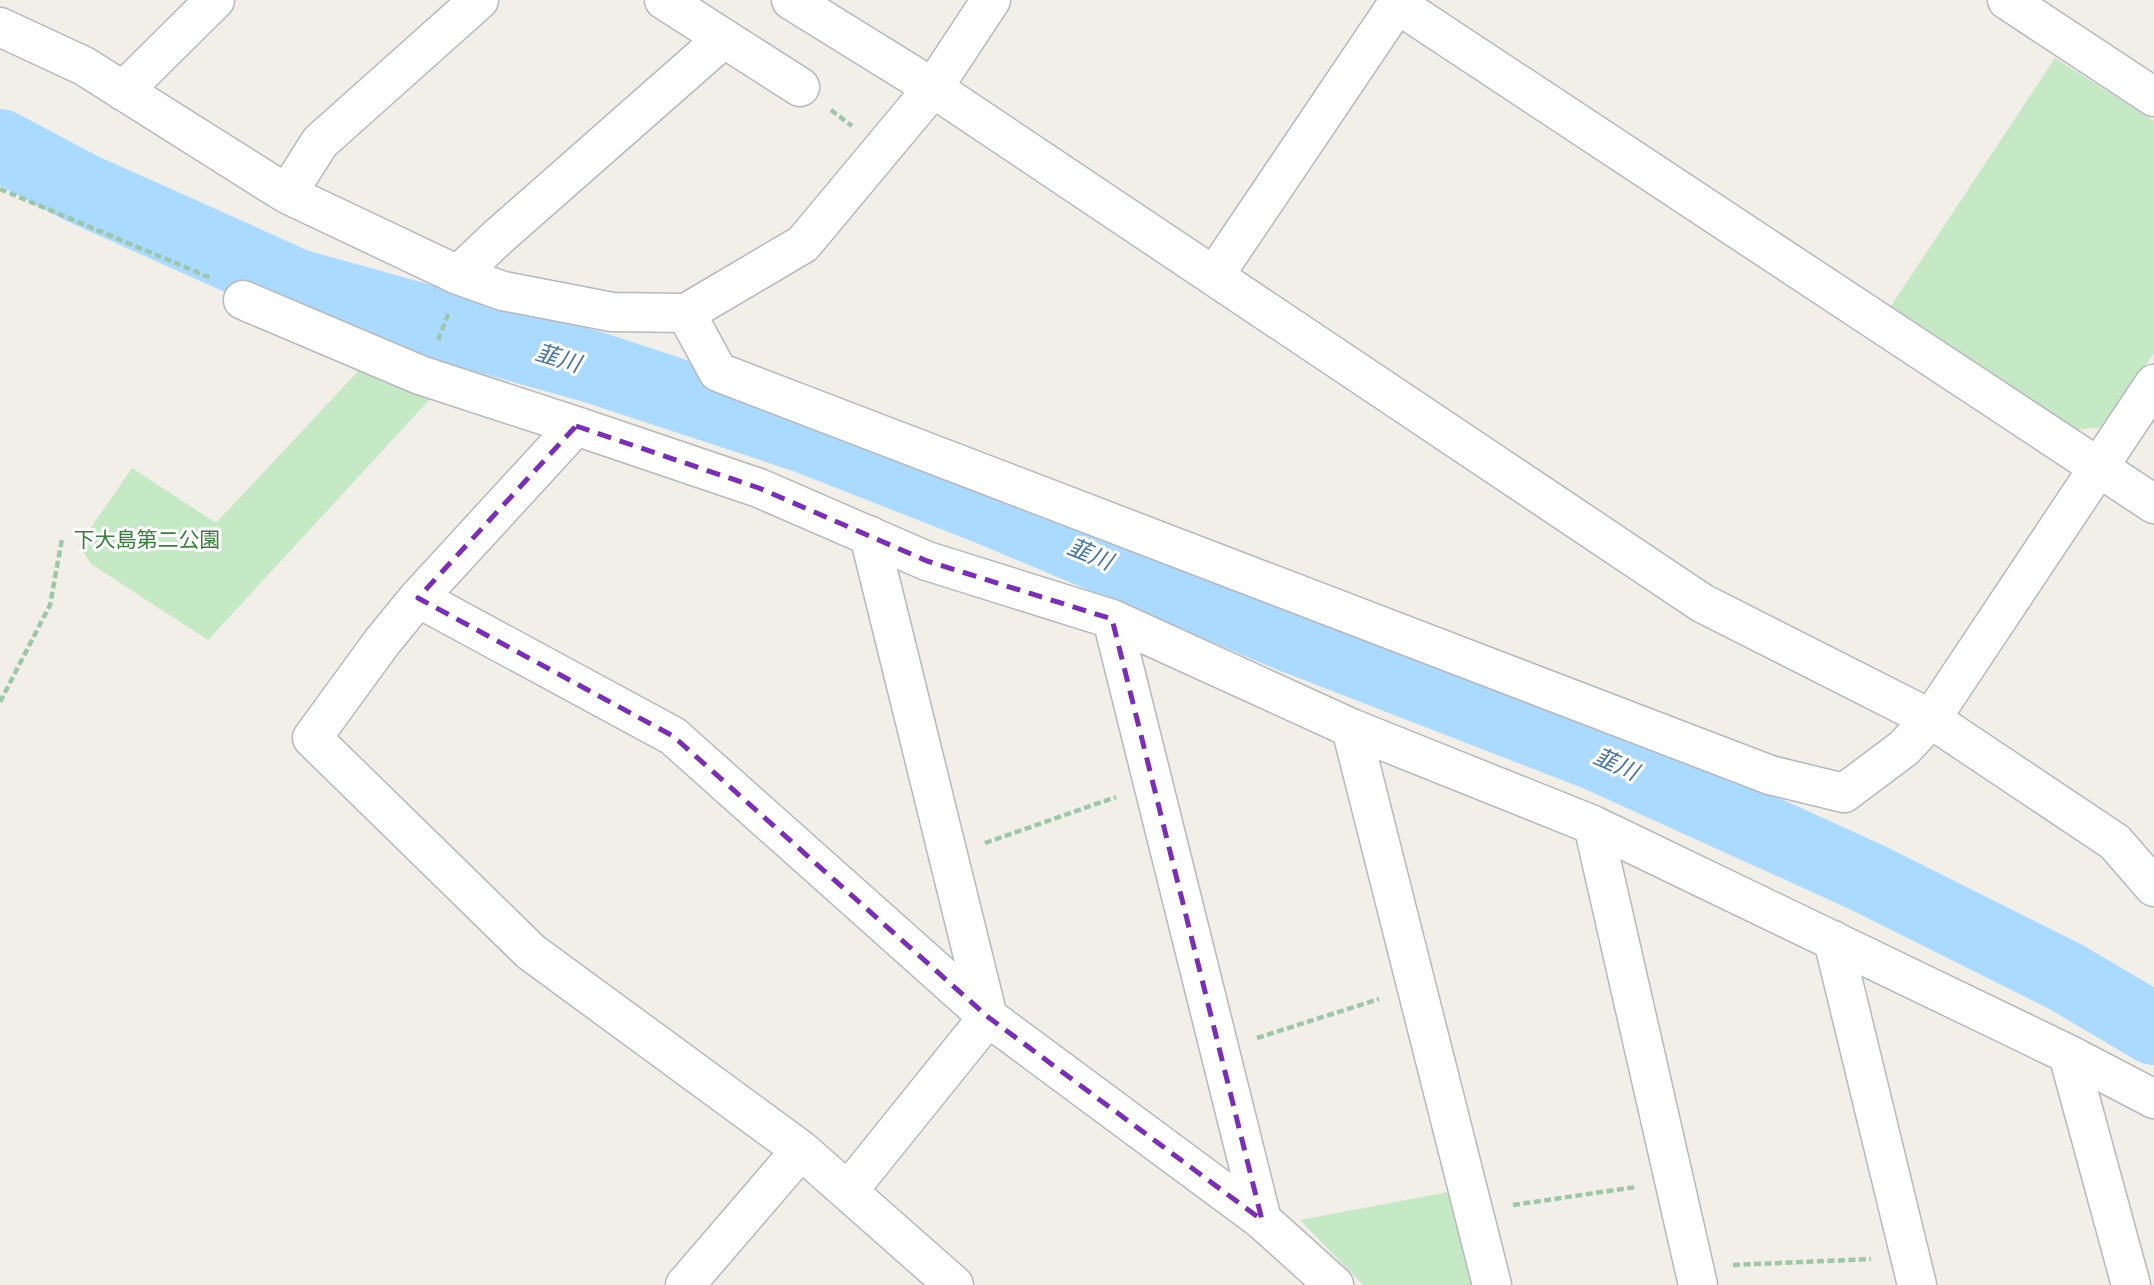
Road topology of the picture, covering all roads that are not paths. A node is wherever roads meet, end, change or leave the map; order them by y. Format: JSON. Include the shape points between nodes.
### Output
{"nodes":[{"id":1,"x":215,"y":0,"type":"edge"},
{"id":2,"x":479,"y":0,"type":"edge"},
{"id":3,"x":664,"y":0,"type":"edge"},
{"id":4,"x":791,"y":0,"type":"edge"},
{"id":5,"x":991,"y":0,"type":"edge"},
{"id":6,"x":2007,"y":0,"type":"edge"},
{"id":7,"x":1399,"y":2,"type":"edge"},
{"id":8,"x":0,"y":27,"type":"edge"},
{"id":9,"x":723,"y":39,"type":"junction"},
{"id":10,"x":800,"y":87,"type":"road end"},
{"id":11,"x":933,"y":88,"type":"junction"},
{"id":12,"x":2151,"y":88,"type":"edge"},
{"id":13,"x":123,"y":90,"type":"junction"},
{"id":14,"x":287,"y":194,"type":"junction"},
{"id":15,"x":460,"y":275,"type":"junction"},
{"id":16,"x":1214,"y":276,"type":"junction"},
{"id":17,"x":243,"y":300,"type":"road end"},
{"id":18,"x":686,"y":313,"type":"junction"},
{"id":19,"x":2154,"y":384,"type":"edge"},
{"id":20,"x":576,"y":426,"type":"junction"},
{"id":21,"x":2098,"y":466,"type":"junction"},
{"id":22,"x":2154,"y":503,"type":"edge"},
{"id":23,"x":869,"y":535,"type":"junction"},
{"id":24,"x":418,"y":598,"type":"junction"},
{"id":25,"x":1112,"y":619,"type":"junction"},
{"id":26,"x":1931,"y":719,"type":"junction"},
{"id":27,"x":1351,"y":728,"type":"junction"},
{"id":28,"x":1593,"y":825,"type":"junction"},
{"id":29,"x":2154,"y":887,"type":"edge"},
{"id":30,"x":1833,"y":940,"type":"junction"},
{"id":31,"x":988,"y":1017,"type":"junction"},
{"id":32,"x":2068,"y":1054,"type":"junction"},
{"id":33,"x":2154,"y":1099,"type":"edge"},
{"id":34,"x":801,"y":1150,"type":"junction"},
{"id":35,"x":848,"y":1191,"type":"junction"},
{"id":36,"x":1262,"y":1220,"type":"junction"},
{"id":37,"x":1913,"y":1271,"type":"edge"},
{"id":38,"x":1696,"y":1276,"type":"edge"},
{"id":39,"x":685,"y":1285,"type":"edge"},
{"id":40,"x":954,"y":1285,"type":"edge"},
{"id":41,"x":1334,"y":1285,"type":"edge"},
{"id":42,"x":1492,"y":1285,"type":"edge"},
{"id":43,"x":2131,"y":1285,"type":"edge"}],
"edges":[{"from":1,"to":13,"type":"street"},
{"from":2,"to":14,"type":"street","via":[[320,142]]},
{"from":3,"to":9,"type":"street"},
{"from":4,"to":11,"type":"street"},
{"from":5,"to":11,"type":"street"},
{"from":6,"to":12,"type":"street"},
{"from":7,"to":16,"type":"street"},
{"from":7,"to":21,"type":"street"},
{"from":8,"to":13,"type":"street","via":[[84,66]]},
{"from":9,"to":10,"type":"street"},
{"from":9,"to":15,"type":"street","via":[[498,236]]},
{"from":11,"to":16,"type":"street"},
{"from":11,"to":18,"type":"street","via":[[803,244]]},
{"from":13,"to":14,"type":"street"},
{"from":14,"to":15,"type":"street"},
{"from":15,"to":18,"type":"street","via":[[503,291],[612,312]]},
{"from":16,"to":26,"type":"street","via":[[1702,603]]},
{"from":17,"to":20,"type":"street","via":[[424,376]]},
{"from":18,"to":26,"type":"street","via":[[718,372],[1770,775],[1844,793],[1904,748]]},
{"from":19,"to":21,"type":"street"},
{"from":20,"to":23,"type":"street","via":[[760,488]]},
{"from":20,"to":24,"type":"street"},
{"from":21,"to":22,"type":"street"},
{"from":21,"to":26,"type":"street"},
{"from":23,"to":25,"type":"street","via":[[927,561]]},
{"from":23,"to":31,"type":"street"},
{"from":24,"to":31,"type":"street","via":[[673,736]]},
{"from":24,"to":34,"type":"street","via":[[312,738],[531,952]]},
{"from":25,"to":27,"type":"street"},
{"from":25,"to":36,"type":"street"},
{"from":26,"to":29,"type":"street","via":[[2115,842]]},
{"from":27,"to":28,"type":"street"},
{"from":27,"to":42,"type":"street"},
{"from":28,"to":30,"type":"street"},
{"from":28,"to":38,"type":"street"},
{"from":30,"to":32,"type":"street"},
{"from":30,"to":37,"type":"street"},
{"from":31,"to":35,"type":"street"},
{"from":31,"to":36,"type":"street"},
{"from":32,"to":33,"type":"street"},
{"from":32,"to":43,"type":"street"},
{"from":34,"to":35,"type":"street"},
{"from":34,"to":39,"type":"street"},
{"from":35,"to":40,"type":"street"},
{"from":36,"to":41,"type":"street"}]}
